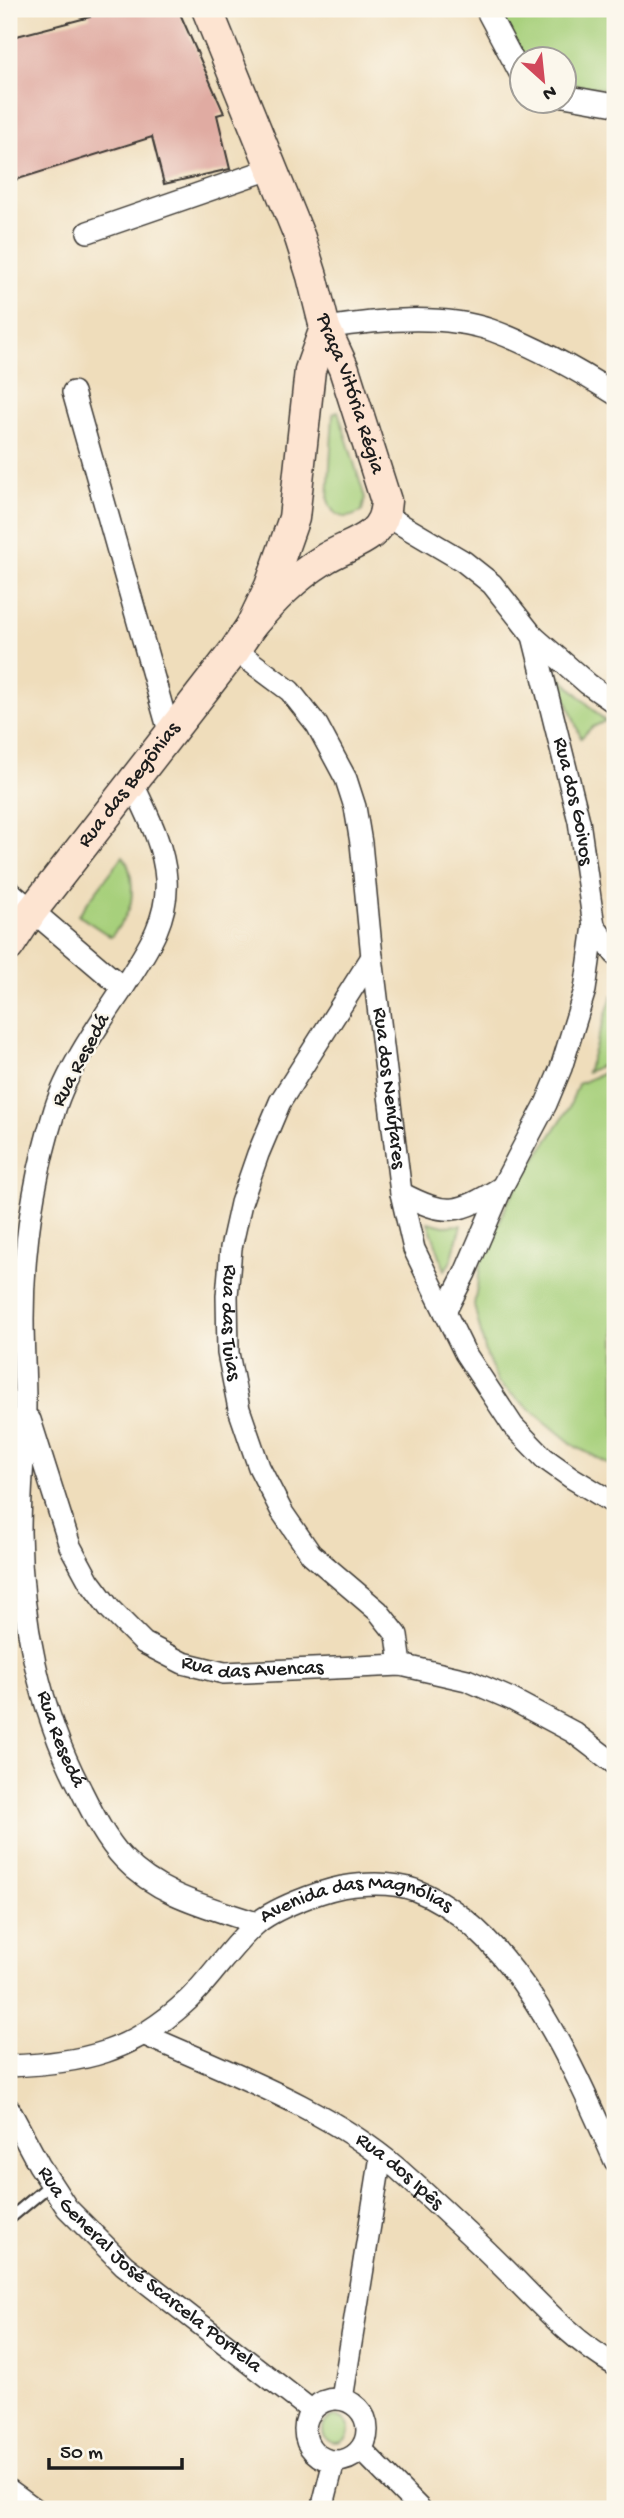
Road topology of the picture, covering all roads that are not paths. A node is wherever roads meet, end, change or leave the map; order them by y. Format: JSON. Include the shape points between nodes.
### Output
{"nodes":[{"id":1,"x":207,"y":9,"type":"edge"},
{"id":2,"x":486,"y":9,"type":"edge"},
{"id":3,"x":508,"y":51,"type":"edge"},
{"id":4,"x":578,"y":98,"type":"edge"},
{"id":5,"x":615,"y":105,"type":"edge"},
{"id":6,"x":273,"y":168,"type":"junction"},
{"id":7,"x":88,"y":232,"type":"dead end"},
{"id":8,"x":325,"y":328,"type":"junction"},
{"id":9,"x":344,"y":369,"type":"junction"},
{"id":10,"x":310,"y":370,"type":"junction"},
{"id":11,"x":74,"y":393,"type":"dead end"},
{"id":12,"x":615,"y":394,"type":"edge"},
{"id":13,"x":385,"y":516,"type":"junction"},
{"id":14,"x":294,"y":518,"type":"junction"},
{"id":15,"x":343,"y":548,"type":"junction"},
{"id":16,"x":533,"y":636,"type":"junction"},
{"id":17,"x":243,"y":638,"type":"junction"},
{"id":18,"x":615,"y":703,"type":"edge"},
{"id":19,"x":170,"y":736,"type":"junction"},
{"id":20,"x":132,"y":782,"type":"junction"},
{"id":21,"x":9,"y":891,"type":"edge"},
{"id":22,"x":32,"y":911,"type":"junction"},
{"id":23,"x":594,"y":926,"type":"junction"},
{"id":24,"x":9,"y":946,"type":"edge"},
{"id":25,"x":615,"y":954,"type":"edge"},
{"id":26,"x":372,"y":957,"type":"junction"},
{"id":27,"x":123,"y":988,"type":"junction"},
{"id":28,"x":502,"y":1187,"type":"junction"},
{"id":29,"x":401,"y":1193,"type":"junction"},
{"id":30,"x":445,"y":1312,"type":"junction"},
{"id":31,"x":25,"y":1403,"type":"junction"},
{"id":32,"x":613,"y":1502,"type":"edge"},
{"id":33,"x":401,"y":1665,"type":"junction"},
{"id":34,"x":615,"y":1764,"type":"edge"},
{"id":35,"x":256,"y":1923,"type":"junction"},
{"id":36,"x":145,"y":2035,"type":"junction"},
{"id":37,"x":9,"y":2066,"type":"edge"},
{"id":38,"x":9,"y":2109,"type":"edge"},
{"id":39,"x":381,"y":2156,"type":"junction"},
{"id":40,"x":615,"y":2161,"type":"edge"},
{"id":41,"x":51,"y":2184,"type":"junction"},
{"id":42,"x":9,"y":2219,"type":"edge"},
{"id":43,"x":615,"y":2365,"type":"edge"},
{"id":44,"x":342,"y":2399,"type":"junction"},
{"id":45,"x":312,"y":2411,"type":"junction"},
{"id":46,"x":361,"y":2449,"type":"junction"},
{"id":47,"x":334,"y":2461,"type":"junction"},
{"id":48,"x":9,"y":2490,"type":"edge"},
{"id":49,"x":35,"y":2509,"type":"edge"},
{"id":50,"x":322,"y":2509,"type":"edge"},
{"id":51,"x":421,"y":2509,"type":"edge"}],
"edges":[{"from":1,"to":6,"type":"main road"},
{"from":2,"to":3,"type":"street"},
{"from":4,"to":5,"type":"street"},
{"from":6,"to":7,"type":"street"},
{"from":6,"to":8,"type":"main road","via":[[312,276]]},
{"from":8,"to":9,"type":"main road","name":"Praça Vitória Régia"},
{"from":8,"to":10,"type":"main road","name":"Praça Vitória Régia"},
{"from":8,"to":12,"type":"street","via":[[420,320],[489,329],[564,362]]},
{"from":9,"to":10,"type":"main road","via":[[328,364]]},
{"from":9,"to":13,"type":"main road","name":"Praça Vitória Régia","via":[[382,482]]},
{"from":10,"to":14,"type":"main road","name":"Praça Vitória Régia"},
{"from":11,"to":19,"type":"street"},
{"from":13,"to":15,"type":"main road","name":"Praça Vitória Régia","via":[[370,535]]},
{"from":13,"to":16,"type":"street","name":"Rua dos Goivos","via":[[463,561],[492,584]]},
{"from":14,"to":15,"type":"main road","via":[[317,539]]},
{"from":14,"to":17,"type":"main road","name":"Rua das Begônias"},
{"from":15,"to":17,"type":"main road","name":"Rua das Begônias","via":[[285,587]]},
{"from":16,"to":18,"type":"street"},
{"from":16,"to":23,"type":"street","name":"Rua dos Goivos","via":[[579,821]]},
{"from":17,"to":19,"type":"main road","name":"Rua das Begônias"},
{"from":17,"to":26,"type":"street","name":"Rua dos Nenúfares","via":[[317,725],[346,779],[361,843]]},
{"from":19,"to":20,"type":"main road","name":"Rua das Begônias"},
{"from":20,"to":22,"type":"main road","name":"Rua das Begônias"},
{"from":20,"to":27,"type":"street","name":"Rua Resedá","via":[[149,818],[166,879],[160,925]]},
{"from":21,"to":22,"type":"street"},
{"from":22,"to":24,"type":"main road","name":"Rua das Begônias"},
{"from":22,"to":27,"type":"street"},
{"from":23,"to":25,"type":"street"},
{"from":23,"to":28,"type":"street","name":"Rua dos Goivos","via":[[585,990],[565,1056],[546,1104]]},
{"from":26,"to":29,"type":"street","name":"Rua dos Nenúfares"},
{"from":26,"to":33,"type":"street","name":"Rua das Tuias","via":[[280,1102],[258,1154],[231,1248],[228,1353],[239,1409],[259,1467],[282,1512],[311,1554],[397,1635]]},
{"from":27,"to":31,"type":"street","name":"Rua Resedá","via":[[55,1107],[37,1183],[26,1249]]},
{"from":28,"to":29,"type":"street","via":[[476,1203],[447,1210],[426,1206]]},
{"from":28,"to":30,"type":"street","name":"Rua dos Goivos"},
{"from":29,"to":30,"type":"street","name":"Rua dos Nenúfares","via":[[414,1249]]},
{"from":30,"to":32,"type":"street","name":"Rua dos Nenúfares","via":[[477,1373],[513,1426],[544,1458]]},
{"from":31,"to":33,"type":"street","name":"Rua das Avencas","via":[[70,1546],[110,1609],[144,1643],[183,1663],[224,1673]]},
{"from":31,"to":35,"type":"street","name":"Rua Resedá","via":[[20,1534],[27,1631],[46,1705],[70,1769],[107,1836],[155,1886]]},
{"from":33,"to":34,"type":"street","name":"Rua das Avencas","via":[[467,1680],[511,1699],[573,1732]]},
{"from":35,"to":36,"type":"street","name":"Avenida das Magnólias","via":[[188,2000]]},
{"from":35,"to":40,"type":"street","name":"Avenida das Magnólias","via":[[291,1904],[358,1884],[414,1890],[462,1917],[487,1938],[534,2002],[590,2103]]},
{"from":36,"to":37,"type":"street","name":"Avenida das Magnólias","via":[[85,2059]]},
{"from":36,"to":39,"type":"street","name":"Rua dos Ipês","via":[[277,2093]]},
{"from":38,"to":41,"type":"street","name":"Rua General José Scarcela Portela"},
{"from":39,"to":43,"type":"street","name":"Rua dos Ipês","via":[[482,2246],[568,2332]]},
{"from":39,"to":44,"type":"street"},
{"from":41,"to":42,"type":"lane"},
{"from":41,"to":45,"type":"street","name":"Rua General José Scarcela Portela","via":[[67,2208],[124,2265]]},
{"from":44,"to":45,"type":"street","via":[[325,2401]]},
{"from":44,"to":46,"type":"street","via":[[358,2407],[367,2422]]},
{"from":45,"to":47,"type":"street","via":[[305,2428],[309,2446],[317,2455]]},
{"from":46,"to":47,"type":"street","via":[[346,2460]]},
{"from":46,"to":51,"type":"street"},
{"from":47,"to":50,"type":"street"},
{"from":48,"to":49,"type":"street"}]}
